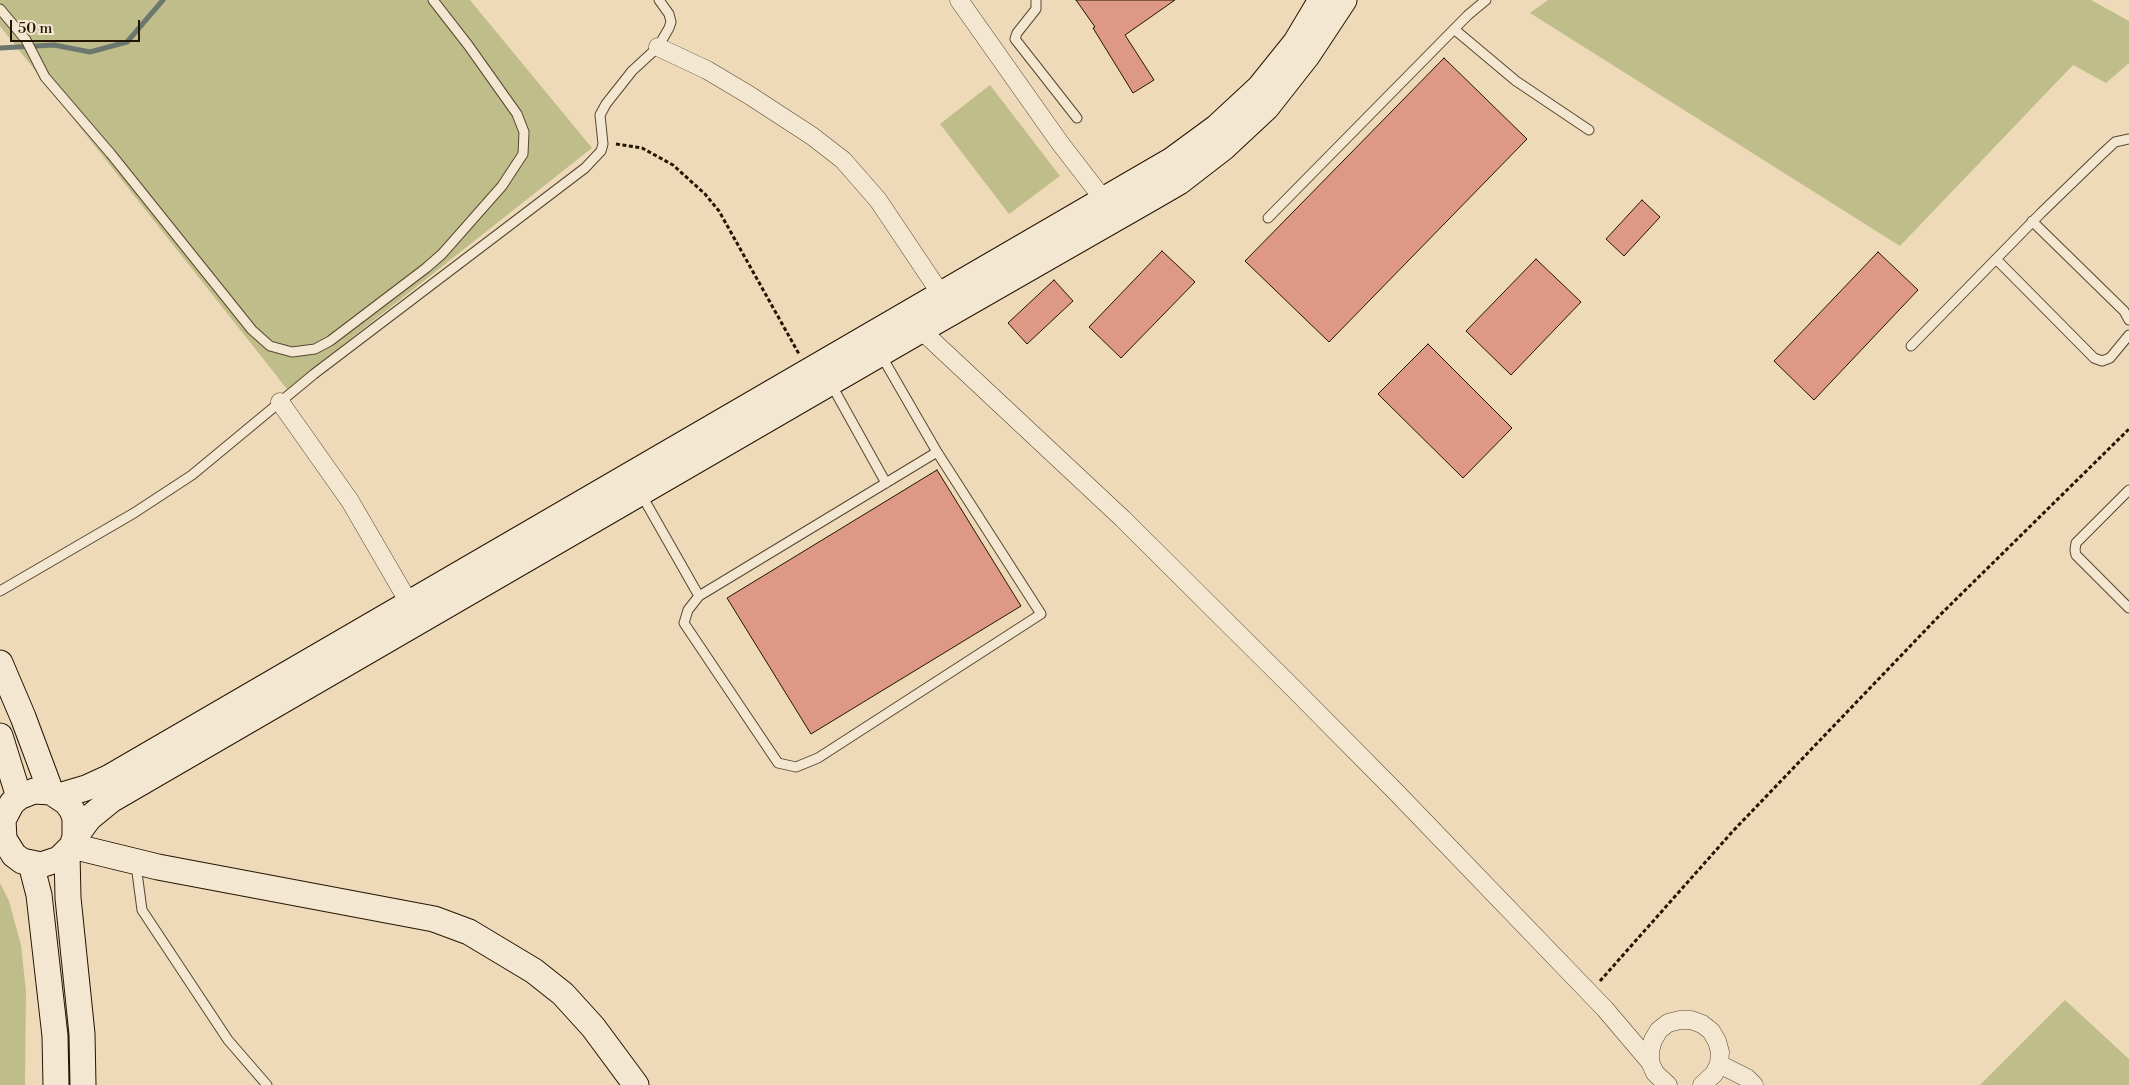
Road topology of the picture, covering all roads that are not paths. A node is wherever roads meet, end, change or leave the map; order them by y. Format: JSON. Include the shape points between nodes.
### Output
{"nodes":[{"id":1,"x":433,"y":0,"type":"edge"},
{"id":2,"x":659,"y":0,"type":"edge"},
{"id":3,"x":959,"y":0,"type":"edge"},
{"id":4,"x":1036,"y":0,"type":"edge"},
{"id":5,"x":1321,"y":0,"type":"edge"},
{"id":6,"x":1344,"y":0,"type":"edge"},
{"id":7,"x":1486,"y":0,"type":"edge"},
{"id":8,"x":0,"y":8,"type":"edge"},
{"id":9,"x":1454,"y":29,"type":"junction"},
{"id":10,"x":658,"y":47,"type":"junction"},
{"id":11,"x":1077,"y":118,"type":"dead end"},
{"id":12,"x":1589,"y":130,"type":"dead end"},
{"id":13,"x":2129,"y":139,"type":"edge"},
{"id":14,"x":1104,"y":200,"type":"junction"},
{"id":15,"x":1268,"y":218,"type":"dead end"},
{"id":16,"x":2032,"y":221,"type":"junction"},
{"id":17,"x":1996,"y":259,"type":"junction"},
{"id":18,"x":942,"y":294,"type":"junction"},
{"id":19,"x":2129,"y":320,"type":"edge"},
{"id":20,"x":921,"y":330,"type":"junction"},
{"id":21,"x":2129,"y":335,"type":"edge"},
{"id":22,"x":875,"y":345,"type":"junction"},
{"id":23,"x":1911,"y":346,"type":"dead end"},
{"id":24,"x":822,"y":373,"type":"junction"},
{"id":25,"x":280,"y":402,"type":"junction"},
{"id":26,"x":937,"y":452,"type":"junction"},
{"id":27,"x":886,"y":483,"type":"junction"},
{"id":28,"x":635,"y":484,"type":"junction"},
{"id":29,"x":2129,"y":490,"type":"edge"},
{"id":30,"x":0,"y":591,"type":"edge"},
{"id":31,"x":699,"y":596,"type":"junction"},
{"id":32,"x":2129,"y":608,"type":"edge"},
{"id":33,"x":415,"y":612,"type":"junction"},
{"id":34,"x":0,"y":663,"type":"edge"},
{"id":35,"x":0,"y":736,"type":"edge"},
{"id":36,"x":55,"y":794,"type":"junction"},
{"id":37,"x":19,"y":796,"type":"junction"},
{"id":38,"x":71,"y":845,"type":"junction"},
{"id":39,"x":136,"y":862,"type":"junction"},
{"id":40,"x":31,"y":864,"type":"junction"},
{"id":41,"x":1605,"y":1009,"type":"junction"},
{"id":42,"x":1653,"y":1040,"type":"junction"},
{"id":43,"x":1650,"y":1062,"type":"junction"},
{"id":44,"x":1711,"y":1077,"type":"edge"},
{"id":45,"x":56,"y":1085,"type":"edge"},
{"id":46,"x":83,"y":1085,"type":"edge"},
{"id":47,"x":267,"y":1085,"type":"edge"},
{"id":48,"x":636,"y":1085,"type":"edge"},
{"id":49,"x":1668,"y":1085,"type":"edge"},
{"id":50,"x":1754,"y":1085,"type":"edge"}],
"edges":[{"from":1,"to":8,"type":"lane","via":[[517,114],[524,132],[523,154],[502,186],[426,268],[344,332],[304,352],[281,350],[260,338],[45,77],[20,32]]},
{"from":2,"to":10,"type":"lane","via":[[671,22]]},
{"from":3,"to":14,"type":"street"},
{"from":4,"to":11,"type":"lane","via":[[1036,9],[1014,39]]},
{"from":5,"to":14,"type":"street","via":[[1278,66],[1238,109],[1188,150]]},
{"from":6,"to":20,"type":"street","via":[[1288,82],[1244,129],[1209,160],[1155,196]]},
{"from":7,"to":9,"type":"lane"},
{"from":9,"to":12,"type":"lane","via":[[1516,80]]},
{"from":9,"to":15,"type":"lane"},
{"from":10,"to":18,"type":"street","via":[[707,70],[749,95],[843,160],[878,200]]},
{"from":10,"to":25,"type":"lane","via":[[632,70],[606,104],[600,115],[603,144],[585,168]]},
{"from":13,"to":16,"type":"lane","via":[[2115,142]]},
{"from":14,"to":18,"type":"street"},
{"from":16,"to":17,"type":"lane"},
{"from":16,"to":19,"type":"lane"},
{"from":17,"to":21,"type":"lane","via":[[2094,358],[2102,361],[2110,358]]},
{"from":17,"to":23,"type":"lane"},
{"from":18,"to":22,"type":"street"},
{"from":20,"to":22,"type":"street"},
{"from":20,"to":41,"type":"street","via":[[1123,519],[1382,778]]},
{"from":22,"to":24,"type":"street"},
{"from":22,"to":26,"type":"lane"},
{"from":24,"to":27,"type":"lane"},
{"from":24,"to":28,"type":"street"},
{"from":25,"to":30,"type":"lane","via":[[184,480]]},
{"from":25,"to":33,"type":"street","via":[[350,501]]},
{"from":26,"to":27,"type":"lane"},
{"from":26,"to":31,"type":"lane","via":[[1042,614],[818,758],[796,767],[778,762],[684,623],[688,610]]},
{"from":27,"to":31,"type":"lane"},
{"from":28,"to":31,"type":"lane"},
{"from":28,"to":33,"type":"street"},
{"from":29,"to":32,"type":"lane","via":[[2076,543],[2074,550]]},
{"from":33,"to":36,"type":"street","via":[[110,777],[86,788]]},
{"from":33,"to":38,"type":"street","via":[[111,800],[89,818]]},
{"from":34,"to":36,"type":"street"},
{"from":35,"to":37,"type":"street"},
{"from":36,"to":37,"type":"street","via":[[34,791]]},
{"from":36,"to":38,"type":"street","via":[[66,802],[75,818]]},
{"from":37,"to":40,"type":"street","via":[[6,810],[2,829],[14,856]]},
{"from":38,"to":39,"type":"street"},
{"from":38,"to":40,"type":"street","via":[[50,864]]},
{"from":38,"to":46,"type":"street","via":[[68,898],[82,1034]]},
{"from":39,"to":47,"type":"lane","via":[[142,910],[228,1040]]},
{"from":39,"to":48,"type":"street","via":[[434,919],[469,932],[534,971],[563,994]]},
{"from":40,"to":45,"type":"street","via":[[39,895],[55,1036]]},
{"from":41,"to":42,"type":"street"},
{"from":41,"to":43,"type":"street"},
{"from":42,"to":43,"type":"street"},
{"from":42,"to":44,"type":"street","via":[[1659,1030],[1680,1020],[1696,1022],[1711,1031],[1720,1052]]},
{"from":43,"to":49,"type":"street","via":[[1655,1073]]},
{"from":44,"to":50,"type":"street","via":[[1747,1078]]}]}
